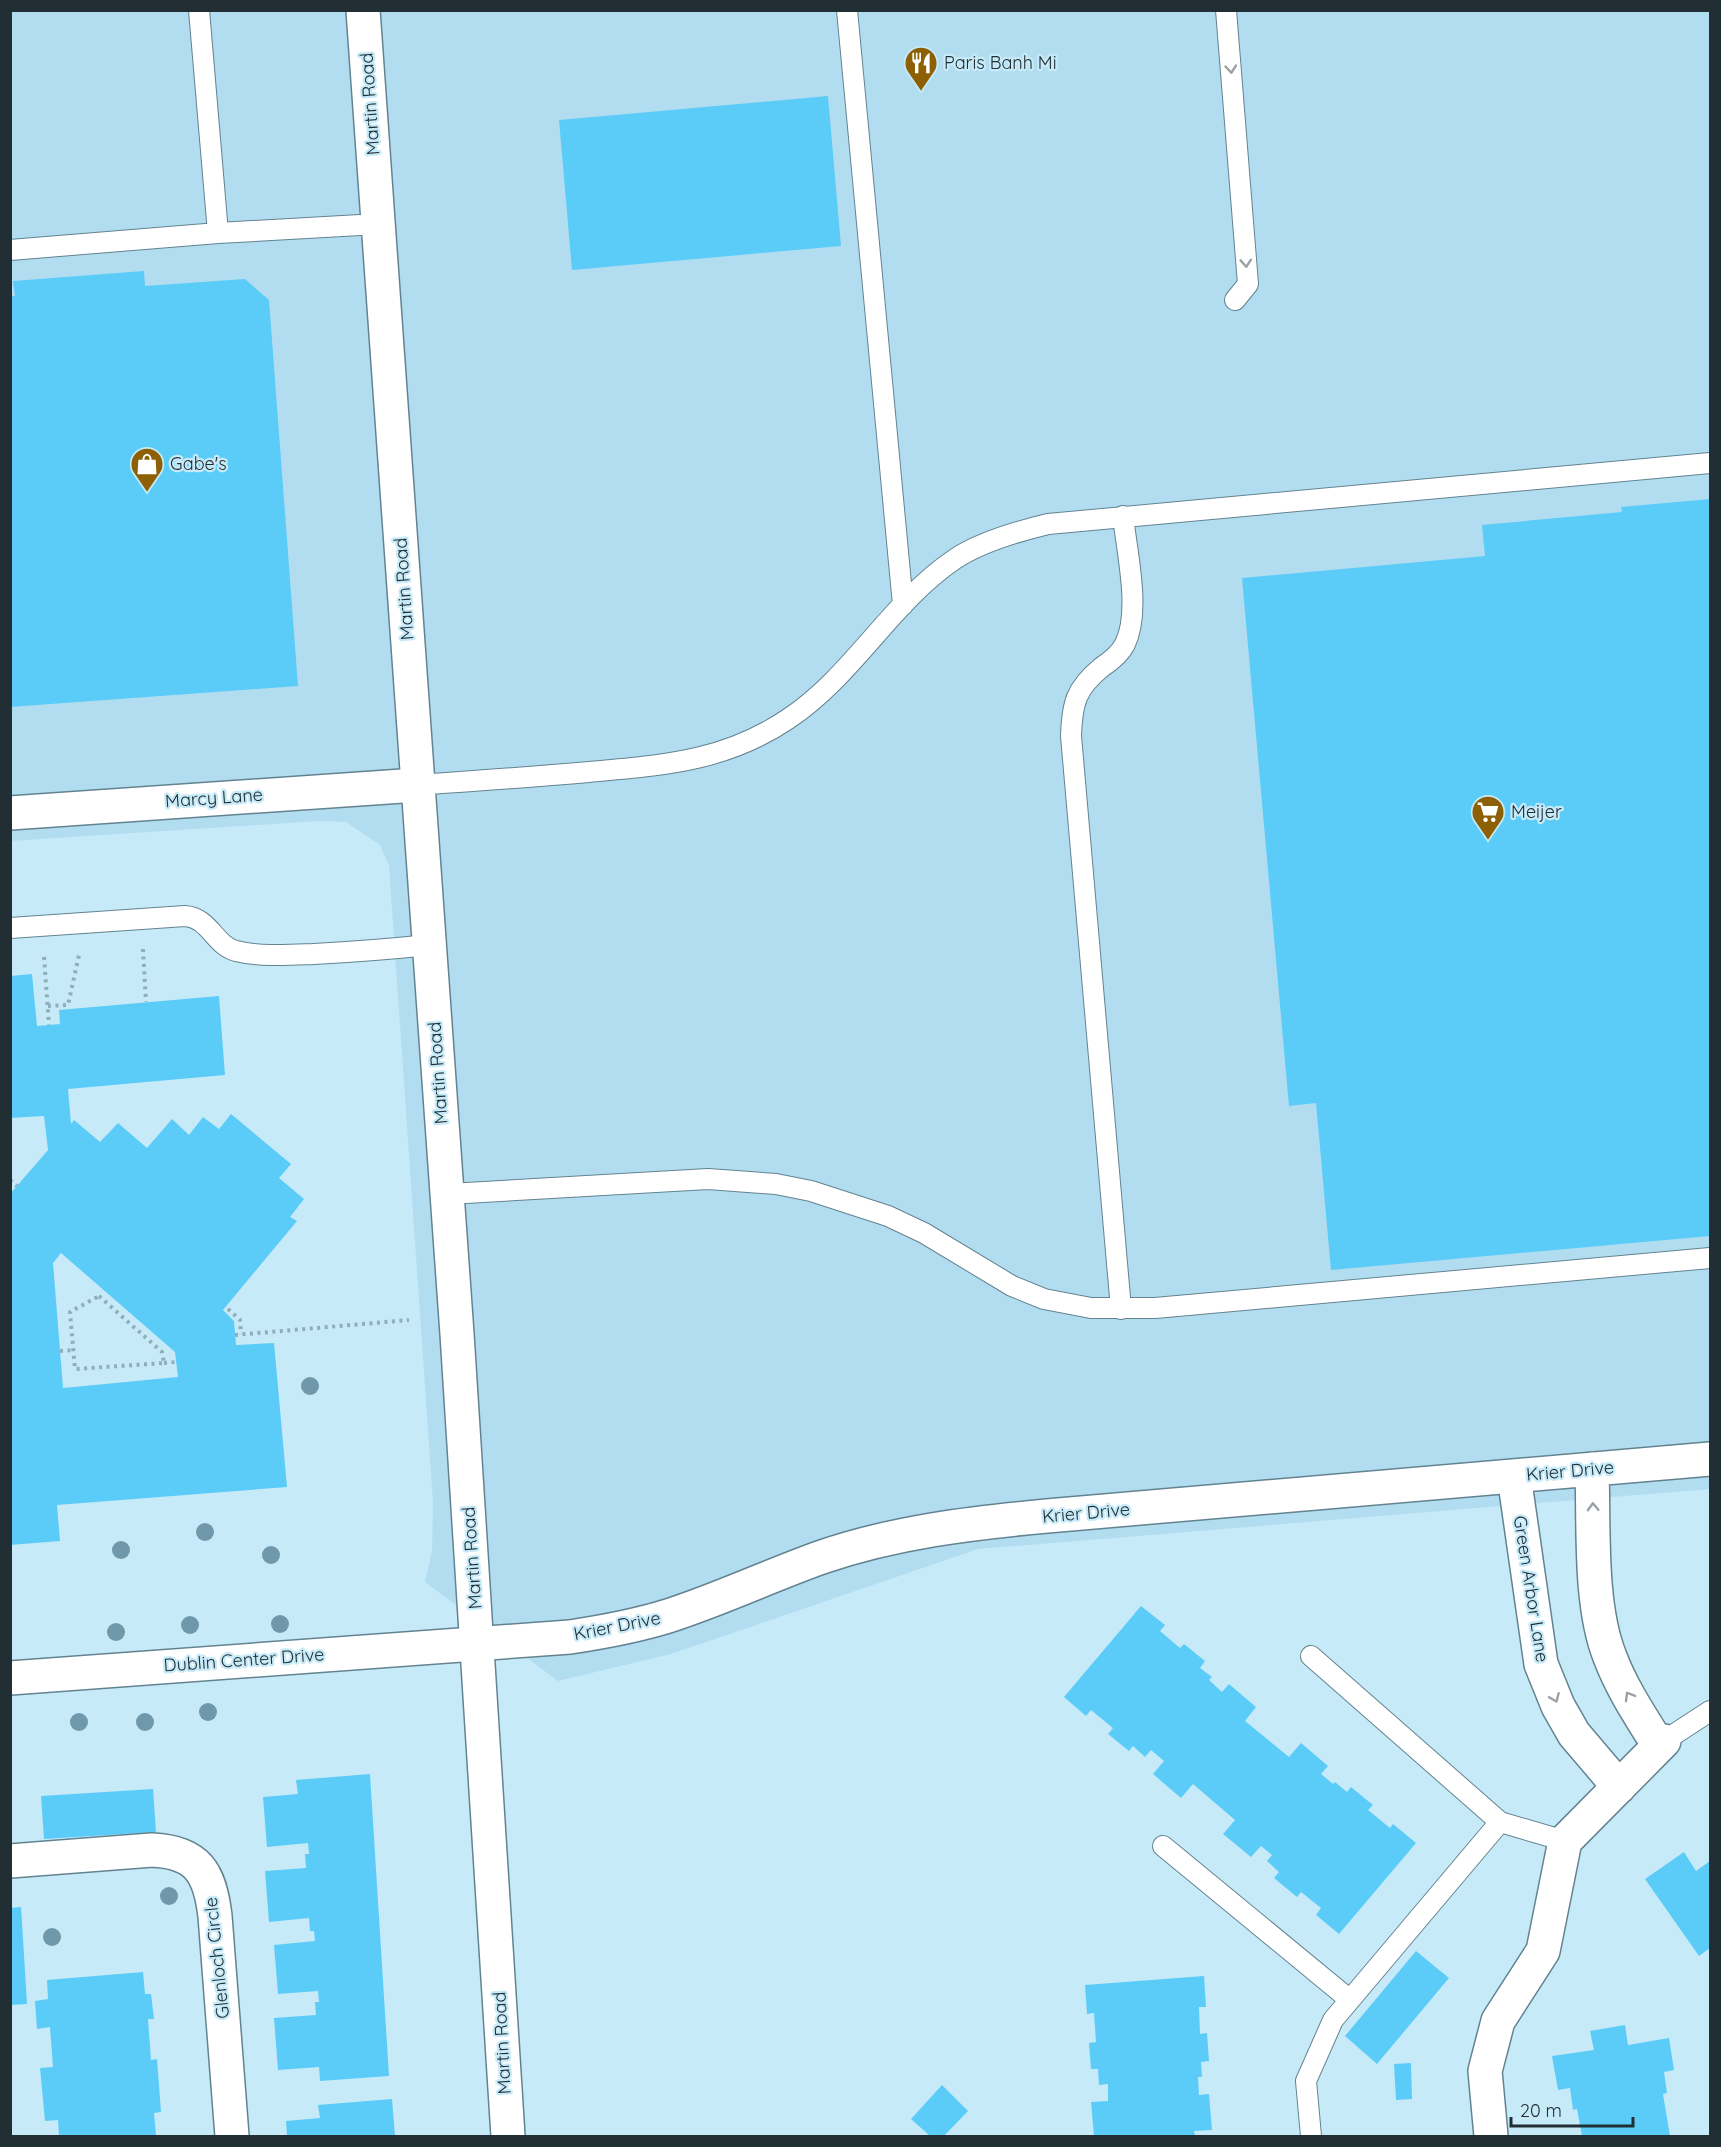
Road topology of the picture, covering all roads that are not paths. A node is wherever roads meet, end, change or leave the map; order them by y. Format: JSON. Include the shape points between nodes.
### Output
{"nodes":[{"id":1,"x":199,"y":10,"type":"edge"},
{"id":2,"x":363,"y":10,"type":"edge"},
{"id":3,"x":847,"y":10,"type":"edge"},
{"id":4,"x":1226,"y":10,"type":"edge"},
{"id":5,"x":378,"y":224,"type":"junction"},
{"id":6,"x":218,"y":233,"type":"junction"},
{"id":7,"x":10,"y":250,"type":"edge"},
{"id":8,"x":1235,"y":300,"type":"dead end"},
{"id":9,"x":1710,"y":463,"type":"edge"},
{"id":10,"x":1123,"y":516,"type":"junction"},
{"id":11,"x":903,"y":606,"type":"junction"},
{"id":12,"x":417,"y":785,"type":"junction"},
{"id":13,"x":10,"y":813,"type":"edge"},
{"id":14,"x":10,"y":928,"type":"edge"},
{"id":15,"x":429,"y":945,"type":"junction"},
{"id":16,"x":448,"y":1194,"type":"junction"},
{"id":17,"x":1710,"y":1258,"type":"edge"},
{"id":18,"x":1121,"y":1309,"type":"junction"},
{"id":19,"x":1710,"y":1459,"type":"edge"},
{"id":20,"x":1592,"y":1469,"type":"junction"},
{"id":21,"x":1514,"y":1476,"type":"junction"},
{"id":22,"x":478,"y":1642,"type":"junction"},
{"id":23,"x":1311,"y":1656,"type":"dead end"},
{"id":24,"x":10,"y":1678,"type":"edge"},
{"id":25,"x":1710,"y":1711,"type":"edge"},
{"id":26,"x":1662,"y":1743,"type":"junction"},
{"id":27,"x":1619,"y":1787,"type":"junction"},
{"id":28,"x":1500,"y":1822,"type":"junction"},
{"id":29,"x":1565,"y":1841,"type":"junction"},
{"id":30,"x":1163,"y":1846,"type":"dead end"},
{"id":31,"x":10,"y":1861,"type":"edge"},
{"id":32,"x":1350,"y":2000,"type":"junction"},
{"id":33,"x":232,"y":2136,"type":"edge"},
{"id":34,"x":508,"y":2136,"type":"edge"},
{"id":35,"x":1311,"y":2136,"type":"edge"},
{"id":36,"x":1491,"y":2136,"type":"edge"}],
"edges":[{"from":1,"to":6,"type":"lane"},
{"from":2,"to":5,"type":"street","name":"Martin Road"},
{"from":3,"to":11,"type":"lane"},
{"from":4,"to":8,"type":"lane","one_way":true,"via":[[1248,284]]},
{"from":5,"to":6,"type":"lane"},
{"from":5,"to":12,"type":"street","name":"Martin Road"},
{"from":6,"to":7,"type":"lane"},
{"from":9,"to":10,"type":"lane"},
{"from":10,"to":11,"type":"lane","via":[[1048,524],[992,542],[943,568]]},
{"from":10,"to":18,"type":"lane","via":[[1133,620],[1120,652],[1078,692],[1071,736]]},
{"from":11,"to":12,"type":"lane","via":[[807,706],[765,734],[727,751],[666,765]]},
{"from":12,"to":13,"type":"street","name":"Marcy Lane"},
{"from":12,"to":15,"type":"street","name":"Martin Road"},
{"from":14,"to":15,"type":"lane","via":[[185,916],[205,924],[226,947],[271,955]]},
{"from":15,"to":16,"type":"street","name":"Martin Road"},
{"from":16,"to":18,"type":"lane","via":[[687,1179],[776,1184],[888,1216],[1012,1286],[1044,1299]]},
{"from":16,"to":22,"type":"street","name":"Martin Road"},
{"from":17,"to":18,"type":"lane"},
{"from":19,"to":20,"type":"street","name":"Krier Drive"},
{"from":20,"to":21,"type":"street","name":"Krier Drive"},
{"from":26,"to":20,"type":"street","one_way":true,"via":[[1625,1690],[1609,1656],[1599,1616]]},
{"from":21,"to":22,"type":"street","name":"Krier Drive","via":[[944,1528],[875,1541],[822,1557],[648,1622],[570,1636]]},
{"from":21,"to":27,"type":"street","name":"Green Arbor Lane","one_way":true,"via":[[1541,1664],[1574,1734]]},
{"from":22,"to":24,"type":"street","name":"Dublin Center Drive"},
{"from":22,"to":34,"type":"street","name":"Martin Road"},
{"from":23,"to":28,"type":"lane"},
{"from":25,"to":26,"type":"lane"},
{"from":26,"to":27,"type":"street"},
{"from":27,"to":29,"type":"street"},
{"from":28,"to":29,"type":"lane"},
{"from":28,"to":32,"type":"lane"},
{"from":29,"to":36,"type":"street","via":[[1544,1951],[1498,2021],[1485,2071]]},
{"from":30,"to":32,"type":"lane"},
{"from":31,"to":33,"type":"street","name":"Glenloch Circle","via":[[152,1850],[175,1852],[200,1867],[208,1881],[214,1908]]},
{"from":32,"to":35,"type":"lane","via":[[1333,2020],[1306,2081]]}]}
